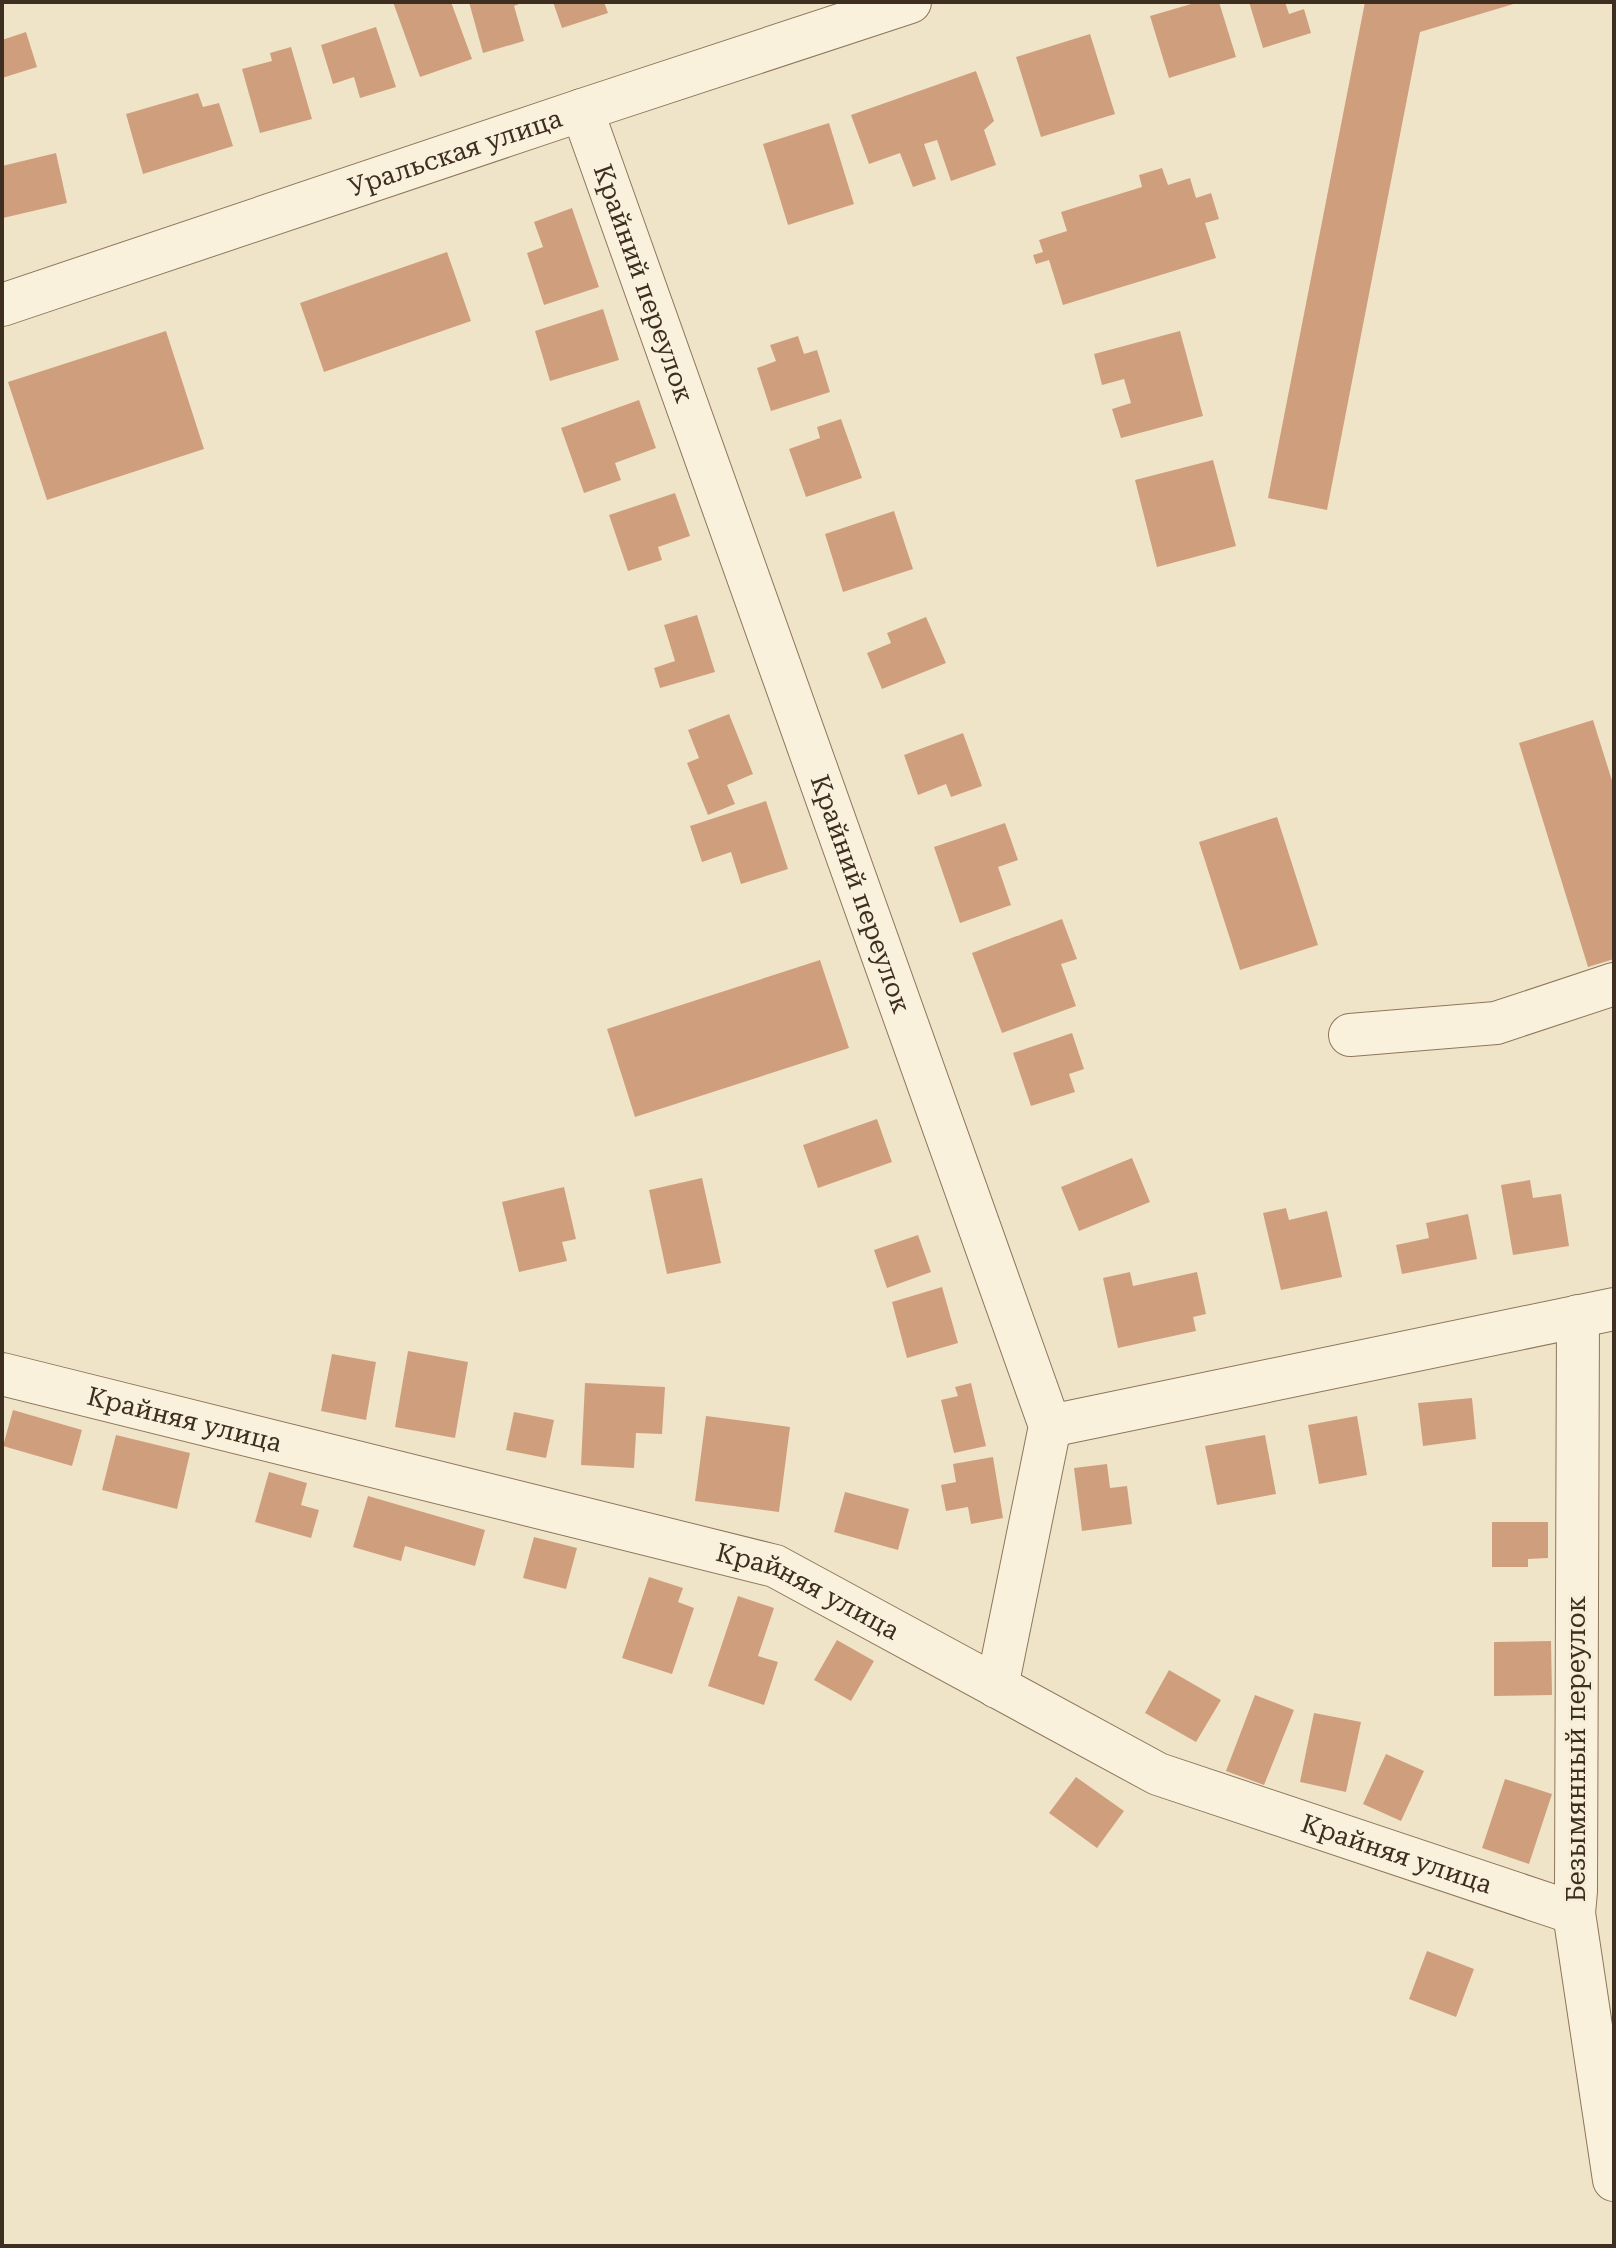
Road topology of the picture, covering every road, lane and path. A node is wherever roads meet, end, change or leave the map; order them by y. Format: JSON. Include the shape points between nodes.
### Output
{"nodes":[{"id":1,"x":910,"y":2,"type":"edge"},
{"id":2,"x":582,"y":110,"type":"junction"},
{"id":3,"x":2,"y":305,"type":"edge"},
{"id":4,"x":1614,"y":984,"type":"edge"},
{"id":5,"x":1350,"y":1035,"type":"dead end"},
{"id":6,"x":1596,"y":1312,"type":"edge"},
{"id":7,"x":2,"y":1374,"type":"edge"},
{"id":8,"x":1050,"y":1426,"type":"junction"},
{"id":9,"x":997,"y":1687,"type":"junction"},
{"id":10,"x":1574,"y":1913,"type":"junction"},
{"id":11,"x":1614,"y":2180,"type":"edge"}],
"edges":[{"from":1,"to":2,"type":"street","name":"Уральская улица"},
{"from":2,"to":3,"type":"street","name":"Уральская улица"},
{"from":2,"to":8,"type":"street","name":"Крайний переулок"},
{"from":4,"to":5,"type":"street","via":[[1496,1023]]},
{"from":6,"to":8,"type":"street","name":"Безымянный переулок"},
{"from":6,"to":10,"type":"street","name":"Безымянный переулок"},
{"from":7,"to":9,"type":"street","name":"Крайняя улица","via":[[775,1566]]},
{"from":8,"to":9,"type":"street"},
{"from":9,"to":10,"type":"street","name":"Крайняя улица","via":[[1158,1774]]},
{"from":10,"to":11,"type":"street","name":"Безымянный переулок"}]}
